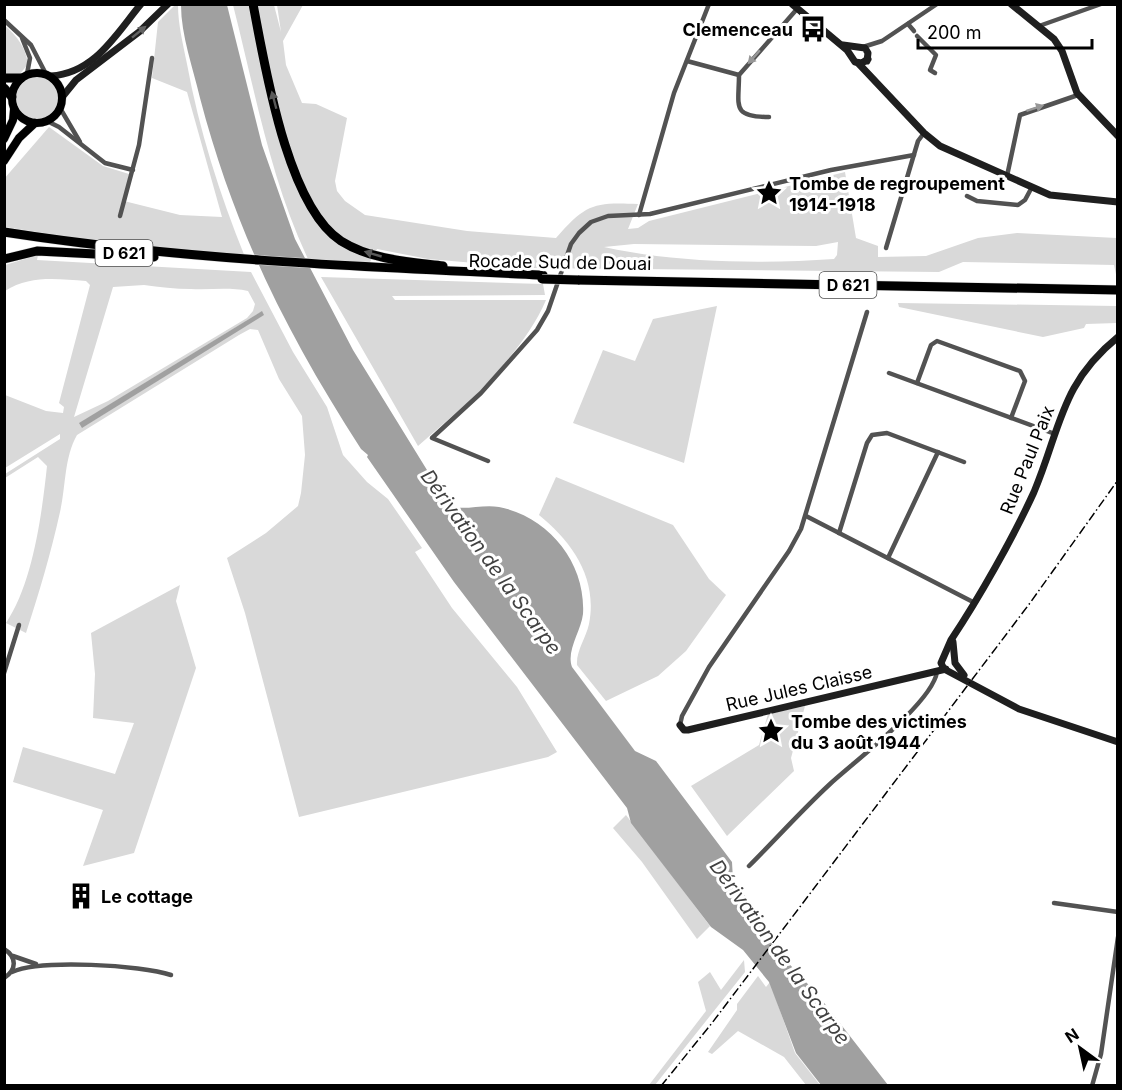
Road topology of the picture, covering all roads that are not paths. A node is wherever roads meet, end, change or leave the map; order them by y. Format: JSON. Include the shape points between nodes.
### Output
{"nodes":[{"id":1,"x":141,"y":4,"type":"edge"},
{"id":2,"x":252,"y":4,"type":"edge"},
{"id":3,"x":709,"y":4,"type":"edge"},
{"id":4,"x":937,"y":4,"type":"edge"},
{"id":5,"x":1011,"y":4,"type":"edge"},
{"id":6,"x":1101,"y":4,"type":"edge"},
{"id":7,"x":168,"y":5,"type":"edge"},
{"id":8,"x":795,"y":7,"type":"edge"},
{"id":9,"x":4,"y":20,"type":"edge"},
{"id":10,"x":909,"y":24,"type":"junction"},
{"id":11,"x":1039,"y":26,"type":"junction"},
{"id":12,"x":19,"y":33,"type":"junction"},
{"id":13,"x":882,"y":41,"type":"junction"},
{"id":14,"x":840,"y":45,"type":"junction"},
{"id":15,"x":860,"y":47,"type":"junction"},
{"id":16,"x":852,"y":57,"type":"junction"},
{"id":17,"x":868,"y":57,"type":"junction"},
{"id":18,"x":152,"y":58,"type":"dead end"},
{"id":19,"x":687,"y":61,"type":"junction"},
{"id":20,"x":858,"y":63,"type":"junction"},
{"id":21,"x":935,"y":73,"type":"dead end"},
{"id":22,"x":49,"y":75,"type":"junction"},
{"id":23,"x":739,"y":75,"type":"junction"},
{"id":24,"x":24,"y":76,"type":"junction"},
{"id":25,"x":4,"y":78,"type":"edge"},
{"id":26,"x":876,"y":82,"type":"junction"},
{"id":27,"x":4,"y":88,"type":"edge"},
{"id":28,"x":1078,"y":95,"type":"junction"},
{"id":29,"x":63,"y":96,"type":"junction"},
{"id":30,"x":12,"y":97,"type":"junction"},
{"id":31,"x":60,"y":108,"type":"junction"},
{"id":32,"x":15,"y":109,"type":"junction"},
{"id":33,"x":769,"y":117,"type":"dead end"},
{"id":34,"x":47,"y":121,"type":"junction"},
{"id":35,"x":35,"y":123,"type":"junction"},
{"id":36,"x":924,"y":133,"type":"junction"},
{"id":37,"x":1118,"y":136,"type":"edge"},
{"id":38,"x":4,"y":139,"type":"edge"},
{"id":39,"x":82,"y":144,"type":"junction"},
{"id":40,"x":914,"y":155,"type":"junction"},
{"id":41,"x":4,"y":161,"type":"edge"},
{"id":42,"x":133,"y":170,"type":"junction"},
{"id":43,"x":1007,"y":177,"type":"junction"},
{"id":44,"x":1032,"y":187,"type":"junction"},
{"id":45,"x":966,"y":196,"type":"dead end"},
{"id":46,"x":1114,"y":202,"type":"edge"},
{"id":47,"x":639,"y":215,"type":"junction"},
{"id":48,"x":120,"y":216,"type":"dead end"},
{"id":49,"x":4,"y":234,"type":"edge"},
{"id":50,"x":886,"y":248,"type":"dead end"},
{"id":51,"x":156,"y":256,"type":"junction"},
{"id":52,"x":4,"y":259,"type":"edge"},
{"id":53,"x":244,"y":264,"type":"junction"},
{"id":54,"x":321,"y":269,"type":"junction"},
{"id":55,"x":514,"y":274,"type":"junction"},
{"id":56,"x":543,"y":277,"type":"junction"},
{"id":57,"x":578,"y":278,"type":"junction"},
{"id":58,"x":1118,"y":284,"type":"edge"},
{"id":59,"x":1118,"y":290,"type":"edge"},
{"id":60,"x":867,"y":312,"type":"dead end"},
{"id":61,"x":1118,"y":337,"type":"edge"},
{"id":62,"x":889,"y":373,"type":"dead end"},
{"id":63,"x":917,"y":383,"type":"junction"},
{"id":64,"x":1011,"y":418,"type":"junction"},
{"id":65,"x":1055,"y":434,"type":"junction"},
{"id":66,"x":938,"y":452,"type":"junction"},
{"id":67,"x":488,"y":461,"type":"dead end"},
{"id":68,"x":964,"y":462,"type":"dead end"},
{"id":69,"x":806,"y":516,"type":"junction"},
{"id":70,"x":839,"y":533,"type":"junction"},
{"id":71,"x":888,"y":558,"type":"junction"},
{"id":72,"x":973,"y":602,"type":"junction"},
{"id":73,"x":19,"y":625,"type":"dead end"},
{"id":74,"x":955,"y":634,"type":"junction"},
{"id":75,"x":942,"y":660,"type":"junction"},
{"id":76,"x":954,"y":661,"type":"junction"},
{"id":77,"x":946,"y":669,"type":"junction"},
{"id":78,"x":937,"y":672,"type":"junction"},
{"id":79,"x":4,"y":673,"type":"edge"},
{"id":80,"x":927,"y":674,"type":"junction"},
{"id":81,"x":969,"y":681,"type":"junction"},
{"id":82,"x":680,"y":724,"type":"joint"},
{"id":83,"x":1118,"y":742,"type":"edge"},
{"id":84,"x":749,"y":866,"type":"dead end"},
{"id":85,"x":1054,"y":903,"type":"dead end"},
{"id":86,"x":1118,"y":912,"type":"edge"},
{"id":87,"x":1118,"y":937,"type":"edge"},
{"id":88,"x":4,"y":949,"type":"edge"},
{"id":89,"x":12,"y":956,"type":"junction"},
{"id":90,"x":38,"y":965,"type":"junction"},
{"id":91,"x":12,"y":972,"type":"junction"},
{"id":92,"x":171,"y":975,"type":"dead end"},
{"id":93,"x":4,"y":978,"type":"edge"},
{"id":94,"x":1092,"y":1086,"type":"edge"}],
"edges":[{"from":1,"to":22,"type":"street","via":[[100,53],[75,70]]},
{"from":55,"to":2,"type":"highway","one_way":true,"via":[[378,256],[346,244],[324,227],[309,204],[290,154]]},
{"from":3,"to":19,"type":"street"},
{"from":4,"to":10,"type":"street"},
{"from":5,"to":11,"type":"street"},
{"from":6,"to":11,"type":"street"},
{"from":29,"to":7,"type":"street","one_way":true,"via":[[76,80]]},
{"from":8,"to":14,"type":"street"},
{"from":8,"to":23,"type":"street","one_way":true},
{"from":9,"to":12,"type":"street"},
{"from":10,"to":13,"type":"street"},
{"from":10,"to":21,"type":"street","via":[[936,55],[930,70]]},
{"from":11,"to":28,"type":"street","via":[[1059,45]]},
{"from":12,"to":22,"type":"street"},
{"from":12,"to":24,"type":"street","via":[[30,58]]},
{"from":13,"to":15,"type":"street"},
{"from":13,"to":17,"type":"street"},
{"from":14,"to":15,"type":"street"},
{"from":14,"to":16,"type":"street"},
{"from":15,"to":16,"type":"street","via":[[853,50]]},
{"from":15,"to":17,"type":"street"},
{"from":16,"to":20,"type":"street"},
{"from":17,"to":20,"type":"street"},
{"from":17,"to":26,"type":"street"},
{"from":18,"to":42,"type":"street"},
{"from":19,"to":23,"type":"street"},
{"from":19,"to":47,"type":"street","via":[[671,101]]},
{"from":20,"to":26,"type":"street"},
{"from":22,"to":24,"type":"main road"},
{"from":22,"to":29,"type":"main road","via":[[60,85]]},
{"from":23,"to":33,"type":"street","via":[[742,113]]},
{"from":24,"to":25,"type":"highway"},
{"from":24,"to":30,"type":"main road"},
{"from":26,"to":36,"type":"street"},
{"from":27,"to":30,"type":"highway"},
{"from":28,"to":37,"type":"street"},
{"from":43,"to":28,"type":"street","one_way":true,"via":[[1020,115]]},
{"from":29,"to":31,"type":"main road"},
{"from":30,"to":32,"type":"main road"},
{"from":31,"to":34,"type":"main road"},
{"from":31,"to":39,"type":"street"},
{"from":32,"to":35,"type":"main road"},
{"from":32,"to":38,"type":"main road"},
{"from":34,"to":35,"type":"main road"},
{"from":34,"to":39,"type":"street"},
{"from":35,"to":41,"type":"main road"},
{"from":36,"to":40,"type":"street"},
{"from":36,"to":43,"type":"street","via":[[937,145]]},
{"from":39,"to":42,"type":"street","via":[[108,165]]},
{"from":40,"to":47,"type":"street","via":[[831,170]]},
{"from":40,"to":50,"type":"street"},
{"from":42,"to":48,"type":"street"},
{"from":43,"to":44,"type":"street"},
{"from":44,"to":45,"type":"street","via":[[1018,205],[977,201]]},
{"from":44,"to":46,"type":"street","via":[[1059,197]]},
{"from":47,"to":67,"type":"street","via":[[608,216],[582,228],[571,244],[537,330],[481,393],[432,438]]},
{"from":49,"to":51,"type":"highway","name":"Rocade Sud de Douai","number":"D 621"},
{"from":49,"to":53,"type":"highway","name":"Rocade Sud de Douai","number":"D 621"},
{"from":51,"to":52,"type":"highway","via":[[37,251]]},
{"from":51,"to":53,"type":"highway","name":"Rocade Sud de Douai","number":"D 621"},
{"from":53,"to":54,"type":"highway","name":"Rocade Sud de Douai","number":"D 621"},
{"from":54,"to":55,"type":"highway","name":"Rocade Sud de Douai","number":"D 621"},
{"from":54,"to":56,"type":"highway","name":"Rocade Sud de Douai","number":"D 621"},
{"from":55,"to":56,"type":"highway","name":"Rocade Sud de Douai","number":"D 621"},
{"from":56,"to":57,"type":"highway","name":"Rocade Sud de Douai","number":"D 621","bridge":true},
{"from":57,"to":58,"type":"highway","name":"Rocade Sud de Douai","number":"D 621"},
{"from":57,"to":59,"type":"highway","name":"Rocade Sud de Douai","number":"D 621"},
{"from":60,"to":69,"type":"street"},
{"from":61,"to":65,"type":"street","name":"Rue Paul Paix","via":[[1078,377]]},
{"from":62,"to":63,"type":"street"},
{"from":63,"to":64,"type":"street"},
{"from":63,"to":64,"type":"street","via":[[934,342],[1020,370],[1025,376]]},
{"from":64,"to":65,"type":"street"},
{"from":65,"to":72,"type":"street","name":"Rue Paul Paix","via":[[1030,499]]},
{"from":66,"to":68,"type":"street"},
{"from":66,"to":70,"type":"street","via":[[887,433],[872,435]]},
{"from":66,"to":71,"type":"street"},
{"from":69,"to":70,"type":"street"},
{"from":69,"to":82,"type":"street","via":[[793,545],[709,667]]},
{"from":70,"to":71,"type":"street"},
{"from":71,"to":72,"type":"street"},
{"from":72,"to":74,"type":"street","name":"Rue Paul Paix"},
{"from":73,"to":79,"type":"street"},
{"from":74,"to":75,"type":"street","name":"Rue Paul Paix"},
{"from":74,"to":76,"type":"street","name":"Rue Paul Paix"},
{"from":75,"to":76,"type":"street","via":[[948,656]]},
{"from":75,"to":77,"type":"street"},
{"from":75,"to":80,"type":"street","name":"Rue Jules Claisse"},
{"from":76,"to":77,"type":"street","via":[[952,668]]},
{"from":76,"to":81,"type":"street"},
{"from":77,"to":78,"type":"street","name":"Rue Jules Claisse"},
{"from":77,"to":81,"type":"street"},
{"from":78,"to":80,"type":"street","name":"Rue Jules Claisse"},
{"from":78,"to":84,"type":"street","via":[[934,682],[906,716],[829,785]]},
{"from":80,"to":82,"type":"street","name":"Rue Jules Claisse","via":[[688,730]]},
{"from":81,"to":83,"type":"street","via":[[1019,709]]},
{"from":85,"to":86,"type":"street"},
{"from":87,"to":94,"type":"street","via":[[1101,1054]]},
{"from":88,"to":89,"type":"street"},
{"from":89,"to":90,"type":"street"},
{"from":89,"to":91,"type":"street"},
{"from":90,"to":91,"type":"street"},
{"from":90,"to":92,"type":"street","via":[[147,969]]},
{"from":91,"to":93,"type":"street"}]}
